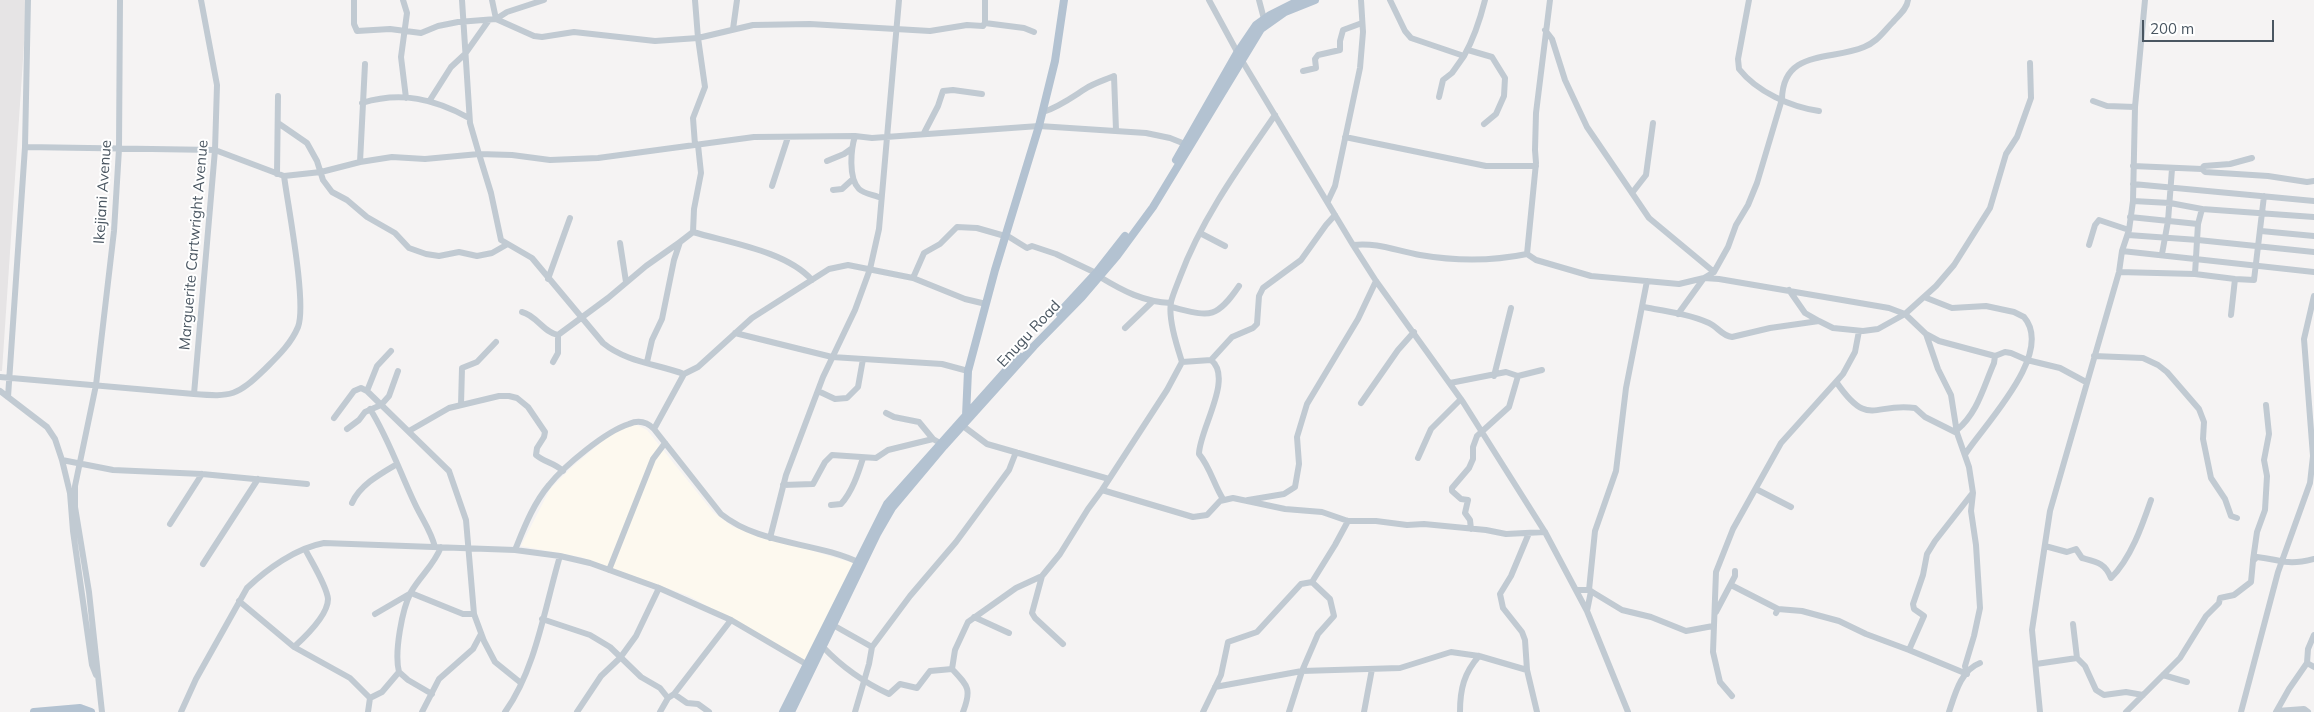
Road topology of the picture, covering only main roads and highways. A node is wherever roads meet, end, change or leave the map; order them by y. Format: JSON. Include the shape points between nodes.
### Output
{"nodes":[{"id":1,"x":1064,"y":0,"type":"edge"},
{"id":2,"x":1300,"y":0,"type":"edge"},
{"id":3,"x":1315,"y":0,"type":"edge"},
{"id":4,"x":1239,"y":56,"type":"junction"},
{"id":5,"x":1098,"y":275,"type":"junction"},
{"id":6,"x":967,"y":417,"type":"junction"},
{"id":7,"x":860,"y":563,"type":"junction"},
{"id":8,"x":36,"y":712,"type":"edge"},
{"id":9,"x":91,"y":712,"type":"edge"},
{"id":10,"x":783,"y":712,"type":"edge"},
{"id":11,"x":791,"y":712,"type":"edge"}],
"edges":[{"from":1,"to":6,"type":"main road","via":[[1043,112],[968,371]]},
{"from":2,"to":4,"type":"main road","via":[[1256,25]]},
{"from":3,"to":4,"type":"main road","name":"Enugu Road","via":[[1285,12],[1264,26]]},
{"from":4,"to":5,"type":"main road","via":[[1149,204]]},
{"from":4,"to":5,"type":"main road","name":"Enugu Road","via":[[1153,207]]},
{"from":5,"to":6,"type":"main road","name":"Enugu Road"},
{"from":6,"to":7,"type":"main road","name":"Enugu Road","via":[[892,508]]},
{"from":6,"to":7,"type":"main road","via":[[936,441],[887,504]]},
{"from":7,"to":10,"type":"main road"},
{"from":7,"to":11,"type":"main road","name":"Enugu Road"},
{"from":8,"to":9,"type":"main road","via":[[80,708]]}]}
